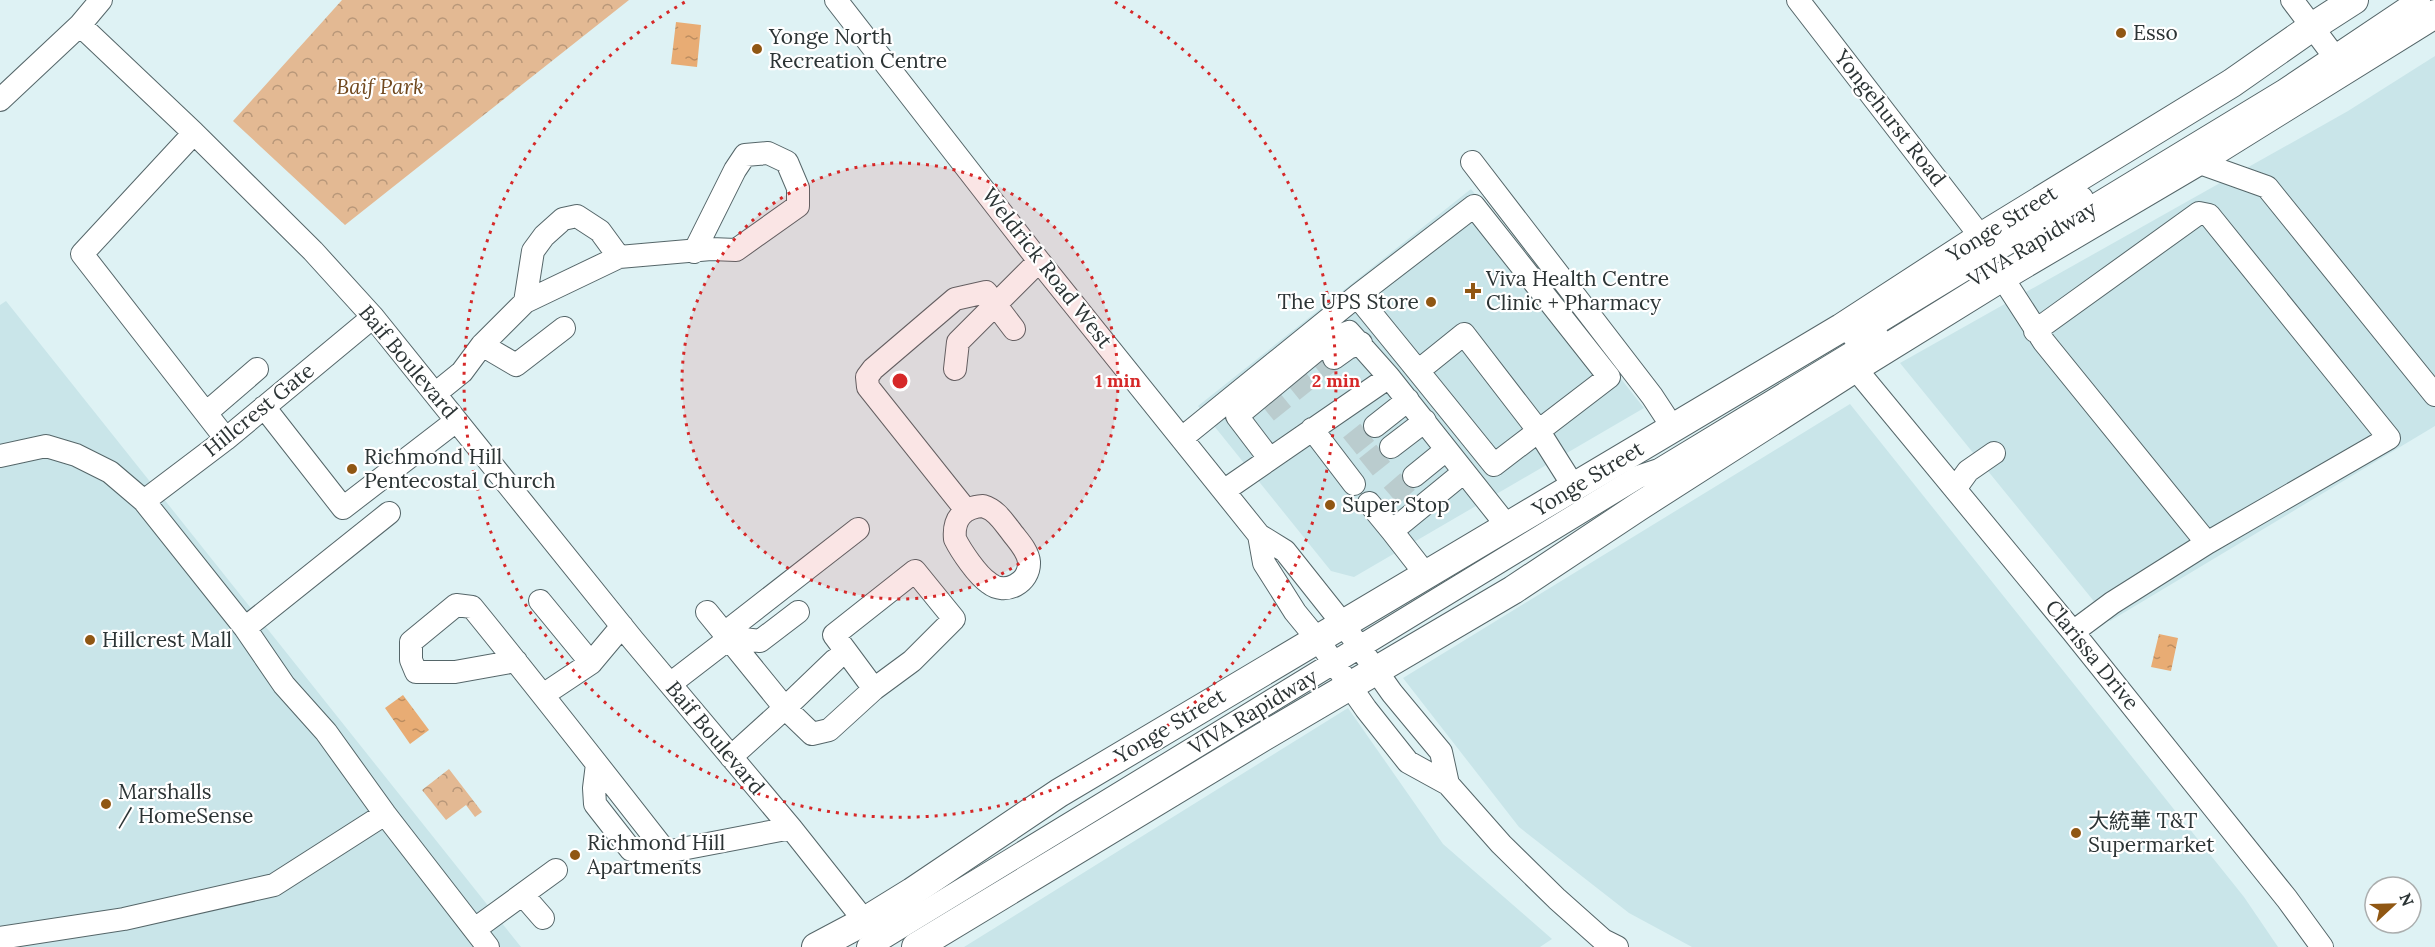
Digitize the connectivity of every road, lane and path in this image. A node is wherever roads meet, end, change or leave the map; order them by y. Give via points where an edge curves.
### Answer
1 (101, 0) edge
2 (836, 0) edge
3 (1798, 0) edge
4 (2292, 0) edge
5 (2354, 0) edge
6 (2392, 0) edge
7 (2419, 0) edge
8 (2435, 14) edge
9 (80, 25) junction
10 (2329, 49) junction
11 (0, 100) edge
12 (194, 133) junction
13 (1472, 162) dead end
14 (2197, 162) junction
15 (1981, 237) junction
16 (694, 252) junction
17 (619, 257) junction
18 (1039, 261) junction
19 (2002, 277) junction
20 (1358, 296) junction
21 (525, 302) junction
22 (996, 305) junction
23 (372, 317) junction
24 (564, 328) dead end
25 (1014, 329) dead end
26 (2035, 331) junction
27 (1361, 343) junction
28 (482, 345) junction
29 (1334, 358) tunnel mouth
30 (1855, 368) junction
31 (257, 369) dead end
32 (955, 369) dead end
33 (1418, 371) junction
34 (1389, 377) junction
35 (436, 393) junction
36 (2435, 395) edge
37 (1408, 400) junction
38 (264, 407) junction
39 (1266, 412) tunnel mouth
40 (206, 413) junction
41 (456, 421) junction
42 (1425, 422) junction
43 (1375, 426) tunnel mouth
44 (1673, 428) junction
45 (1247, 429) junction
46 (1312, 429) junction
47 (1538, 430) junction
48 (226, 438) junction
49 (1182, 438) junction
50 (1391, 447) tunnel mouth
51 (1446, 450) junction
52 (1994, 453) dead end
53 (0, 456) edge
54 (1269, 458) junction
55 (1464, 472) junction
56 (1414, 476) tunnel mouth
57 (1357, 477) dead end
58 (1574, 487) junction
59 (1955, 489) junction
60 (1225, 490) junction
61 (144, 501) junction
62 (1378, 503) dead end
63 (966, 510) dead end
64 (389, 513) dead end
65 (1508, 527) junction
66 (858, 529) dead end
67 (1392, 531) junction
68 (1259, 535) junction
69 (2207, 543) junction
70 (1427, 576) junction
71 (540, 601) dead end
72 (707, 612) dead end
73 (798, 612) dead end
74 (1343, 624) junction
75 (622, 626) junction
76 (245, 628) junction
77 (2073, 632) junction
78 (727, 637) junction
79 (1318, 640) junction
80 (1359, 648) junction
81 (835, 660) dead end
82 (516, 661) dead end
83 (591, 663) junction
84 (1375, 671) junction
85 (1341, 675) junction
86 (670, 684) junction
87 (874, 689) junction
88 (543, 695) junction
89 (785, 708) junction
90 (731, 757) junction
91 (1448, 784) junction
92 (385, 814) junction
93 (791, 828) junction
94 (556, 870) dead end
95 (523, 895) junction
96 (543, 918) dead end
97 (0, 938) edge
98 (482, 938) edge
99 (874, 939) edge
100 (816, 947) edge
101 (916, 947) edge
102 (1617, 947) edge
103 (2322, 947) edge

1 - 9 street
2 - 18 street, Weldrick Road West
3 - 15 street, Yongehurst Road
4 - 10 street
5 - 10 main road, Yonge Street
6 - 10 street, VIVA Rapidway
7 - 10 street, VIVA Rapidway
8 - 10 main road, Yonge Street
9 - 11 street
9 - 12 street, Baif Boulevard
10 - 14 main road, Yonge Street
10 - 15 main road, Yonge Street via 2232,83
10 - 80 street, VIVA Rapidway via 1651,459 1638,477
12 - 23 street, Baif Boulevard
12 - 40 street via 82,254
13 - 44 street
14 - 19 main road, Yonge Street
14 - 36 street via 2267,187
15 - 44 main road, Yonge Street via 1841,328
16 - 16 street via 736,250 798,206 798,188 787,162 768,153 745,156
16 - 17 street
17 - 21 street
17 - 21 street via 600,231 577,216 563,219 533,251
18 - 22 street
18 - 49 street, Weldrick Road West
19 - 26 street
19 - 30 main road, Yonge Street
20 - 33 street
20 - 47 street via 1474,206 1610,377
20 - 49 street
21 - 28 street
22 - 25 street
22 - 32 street via 958,342
22 - 63 street via 986,292 955,299 867,377 868,387
23 - 35 street, Baif Boulevard
23 - 38 street, Hillcrest Gate
24 - 28 street via 516,365
26 - 69 street
26 - 69 street via 2199,213 2209,215 2389,438
27 - 29 street
27 - 34 street
27 - 45 street via 1350,332 1330,339 1237,416
28 - 35 street via 462,372
30 - 59 street, Clarissa Drive
30 - 84 main road, Yonge Street via 1513,590
31 - 40 street
33 - 47 street via 1494,465
33 - 47 street via 1464,334
34 - 37 street
34 - 46 street
35 - 41 street, Baif Boulevard
37 - 42 street
37 - 43 street
38 - 41 street via 344,508
38 - 48 street, Hillcrest Gate
39 - 45 street
40 - 48 street
41 - 75 street, Baif Boulevard
42 - 50 street
42 - 51 street
44 - 58 main road, Yonge Street
45 - 54 street
46 - 54 street
46 - 57 street via 1342,452
47 - 58 street
48 - 61 street, Hillcrest Gate
49 - 60 street, Weldrick Road West
51 - 55 street
51 - 56 street
52 - 59 street via 1968,471
53 - 61 street via 46,446 76,455 110,472
54 - 60 street
55 - 65 street
55 - 67 street
58 - 65 main road, Yonge Street
59 - 77 street, Clarissa Drive
60 - 68 street, Weldrick Road West
61 - 76 street
62 - 67 street
64 - 76 street
65 - 70 main road, Yonge Street
66 - 78 street via 731,628
67 - 70 street
68 - 74 street, Weldrick Road West via 1285,551
68 - 79 street, Weldrick Road West via 1264,563
69 - 77 street
70 - 74 main road, Yonge Street
71 - 83 street
72 - 78 street
73 - 78 street via 760,642
74 - 79 main road, Yonge Street
74 - 80 street, Weldrick Road West
75 - 83 street
75 - 86 street, Baif Boulevard
76 - 92 street via 284,685 326,732
77 - 103 street, Clarissa Drive
78 - 86 street
78 - 89 street
79 - 85 street, Weldrick Road West
79 - 99 main road, Yonge Street via 1059,793
80 - 84 street, Weldrick Road West
80 - 85 street, VIVA Rapidway
81 - 89 street
82 - 88 street
83 - 88 street
84 - 85 main road, Yonge Street
84 - 91 street, Weldrick Road West via 1440,752
85 - 91 street, Weldrick Road West via 1408,762
85 - 99 street, VIVA Rapidway
85 - 101 main road, Yonge Street
86 - 90 street, Baif Boulevard
87 - 87 street via 912,661 954,619 915,571 834,635
87 - 89 street via 829,730 812,734
88 - 93 street via 666,852
89 - 90 street
90 - 93 street, Baif Boulevard
91 - 102 street via 1557,899 1602,940
92 - 97 street via 274,885 124,919
92 - 98 street
93 - 99 street, Baif Boulevard
94 - 95 street
95 - 96 street
95 - 98 street
99 - 100 main road, Yonge Street

